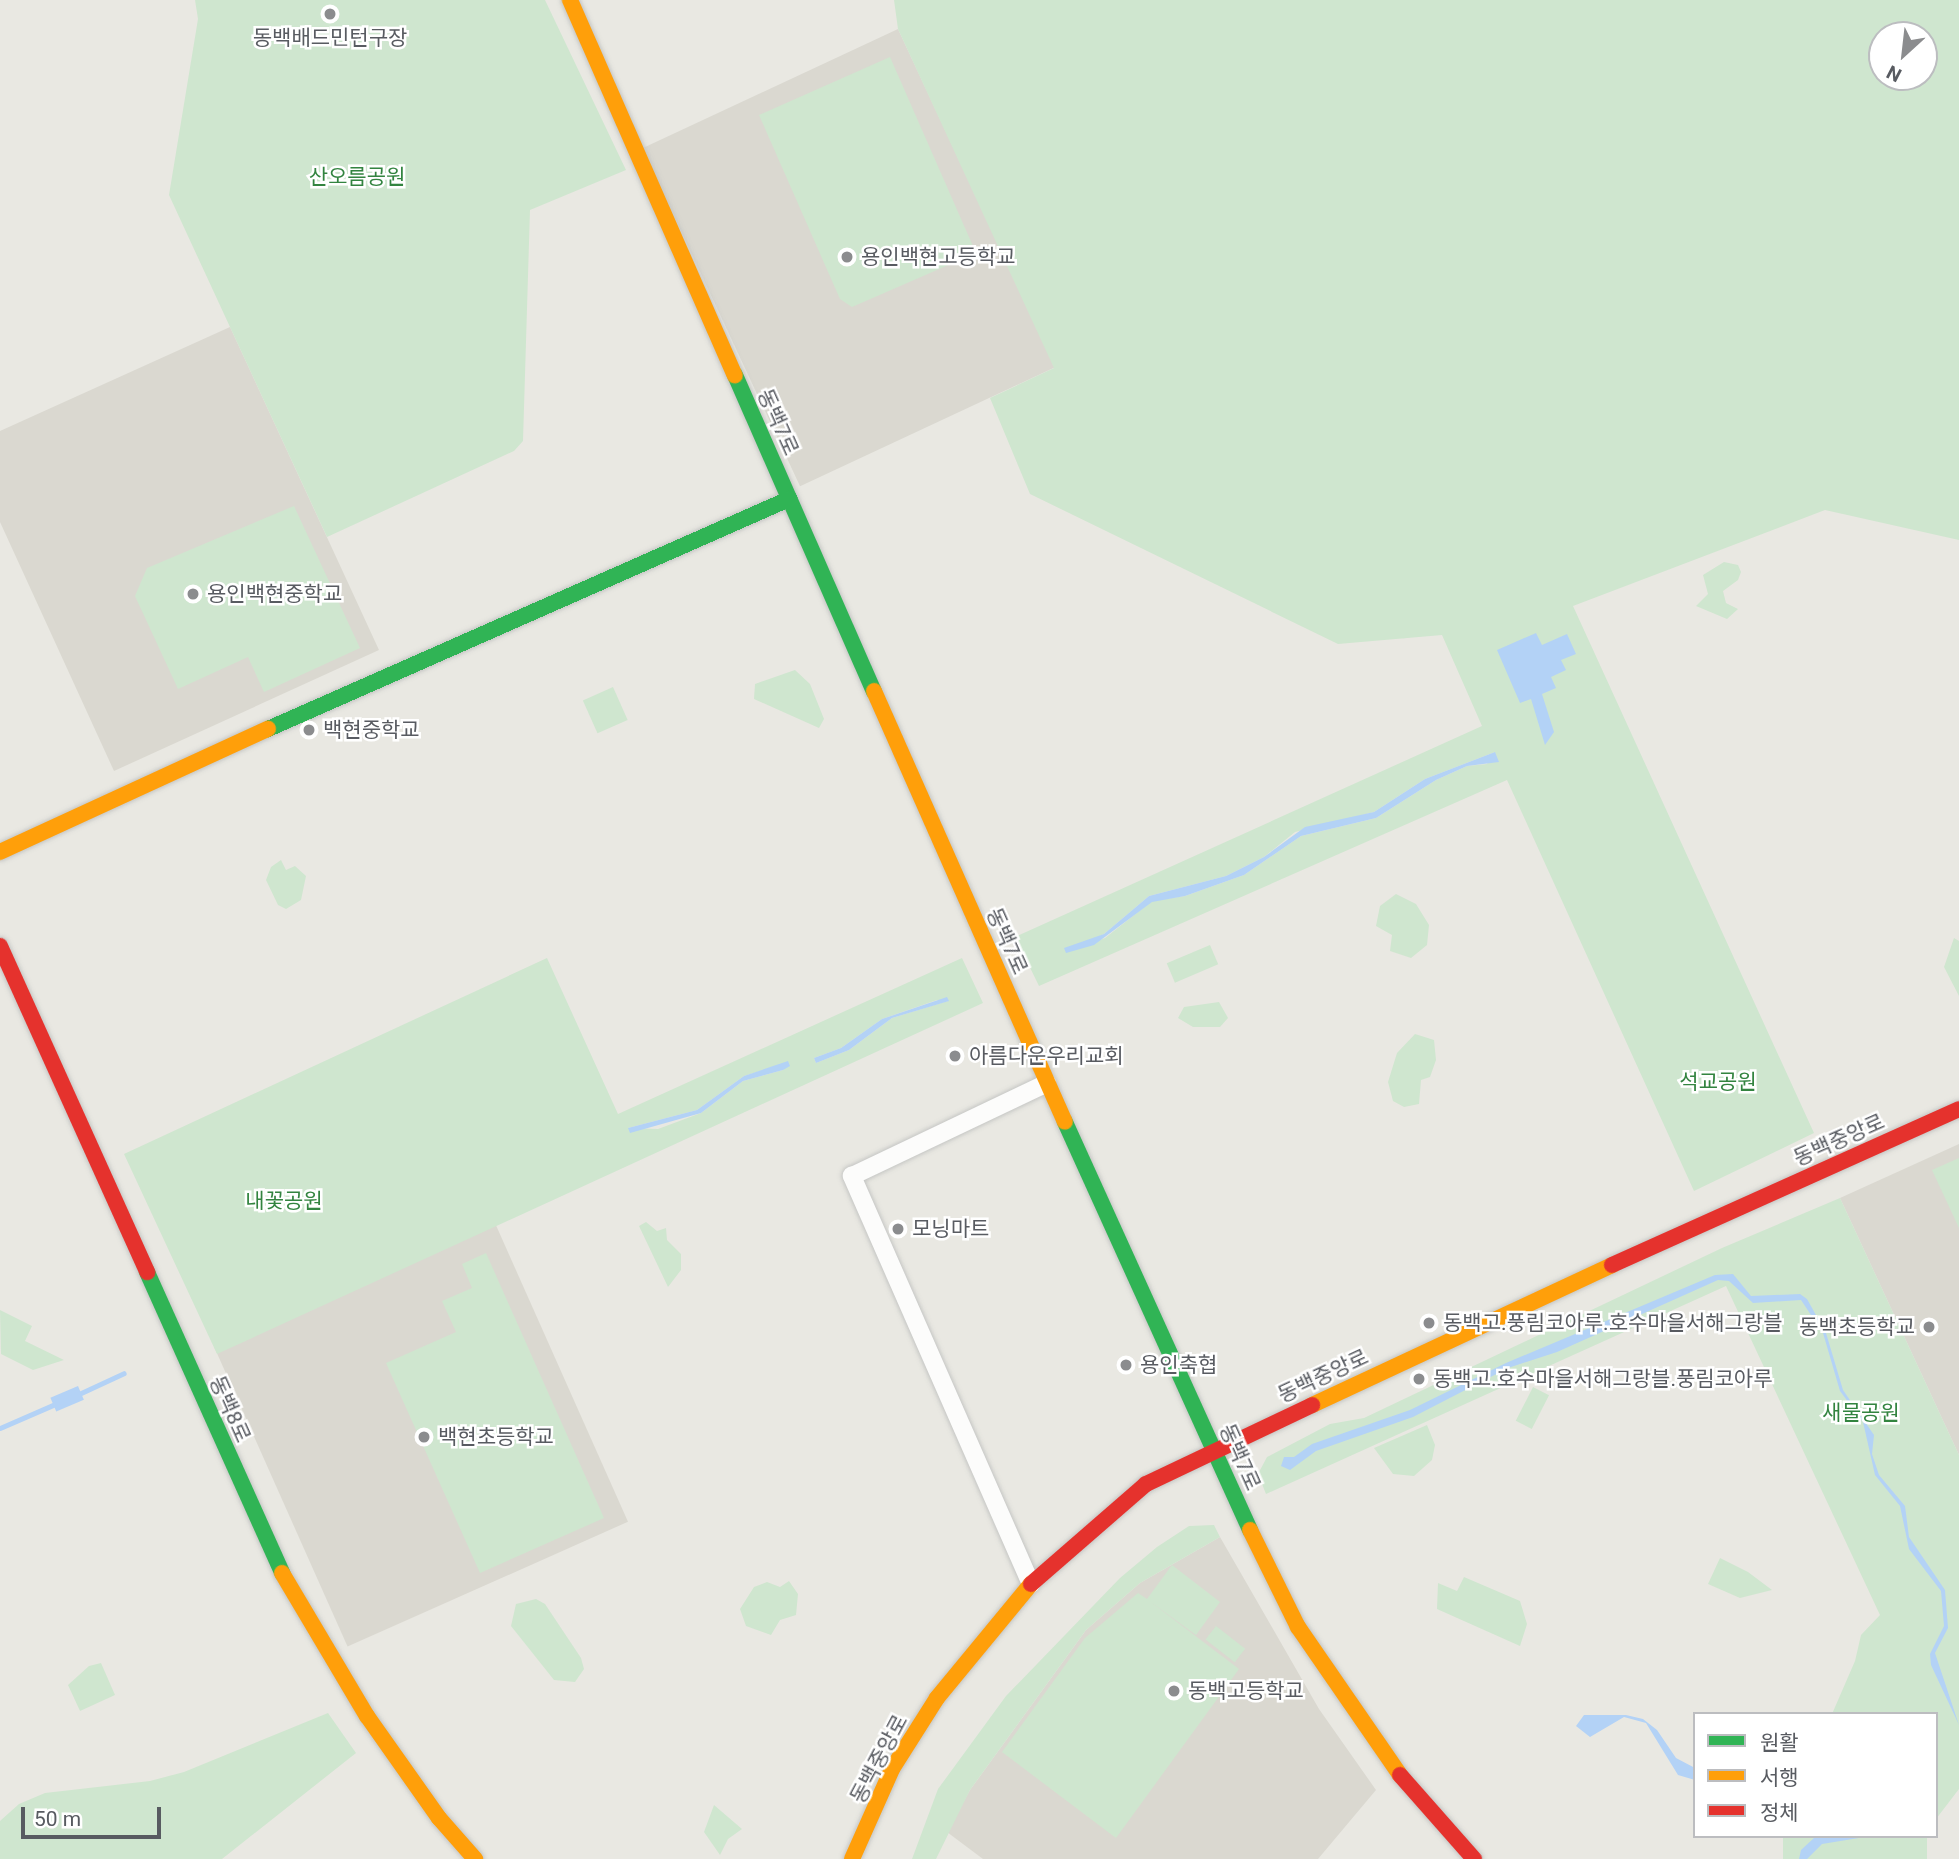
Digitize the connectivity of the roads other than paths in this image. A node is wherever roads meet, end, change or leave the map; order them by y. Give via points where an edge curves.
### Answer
1 (570, 0) edge
2 (789, 499) junction
3 (0, 852) edge
4 (0, 946) edge
5 (1047, 1083) junction
6 (1959, 1109) edge
7 (1214, 1451) junction
8 (1031, 1584) junction
9 (475, 1859) edge
10 (852, 1859) edge
11 (1474, 1859) edge

1 - 2 street, 동백7로
2 - 3 street via 402,667
2 - 5 street, 동백7로
4 - 9 street, 동백8로 via 287,1584 367,1716 439,1818
5 - 7 street, 동백7로
5 - 8 street via 852,1176
6 - 7 street, 동백중앙로 via 1507,1312
7 - 8 street, 동백중앙로 via 1146,1483
7 - 11 street, 동백7로 via 1298,1627 1395,1769
8 - 10 street, 동백중앙로 via 937,1698 892,1769

